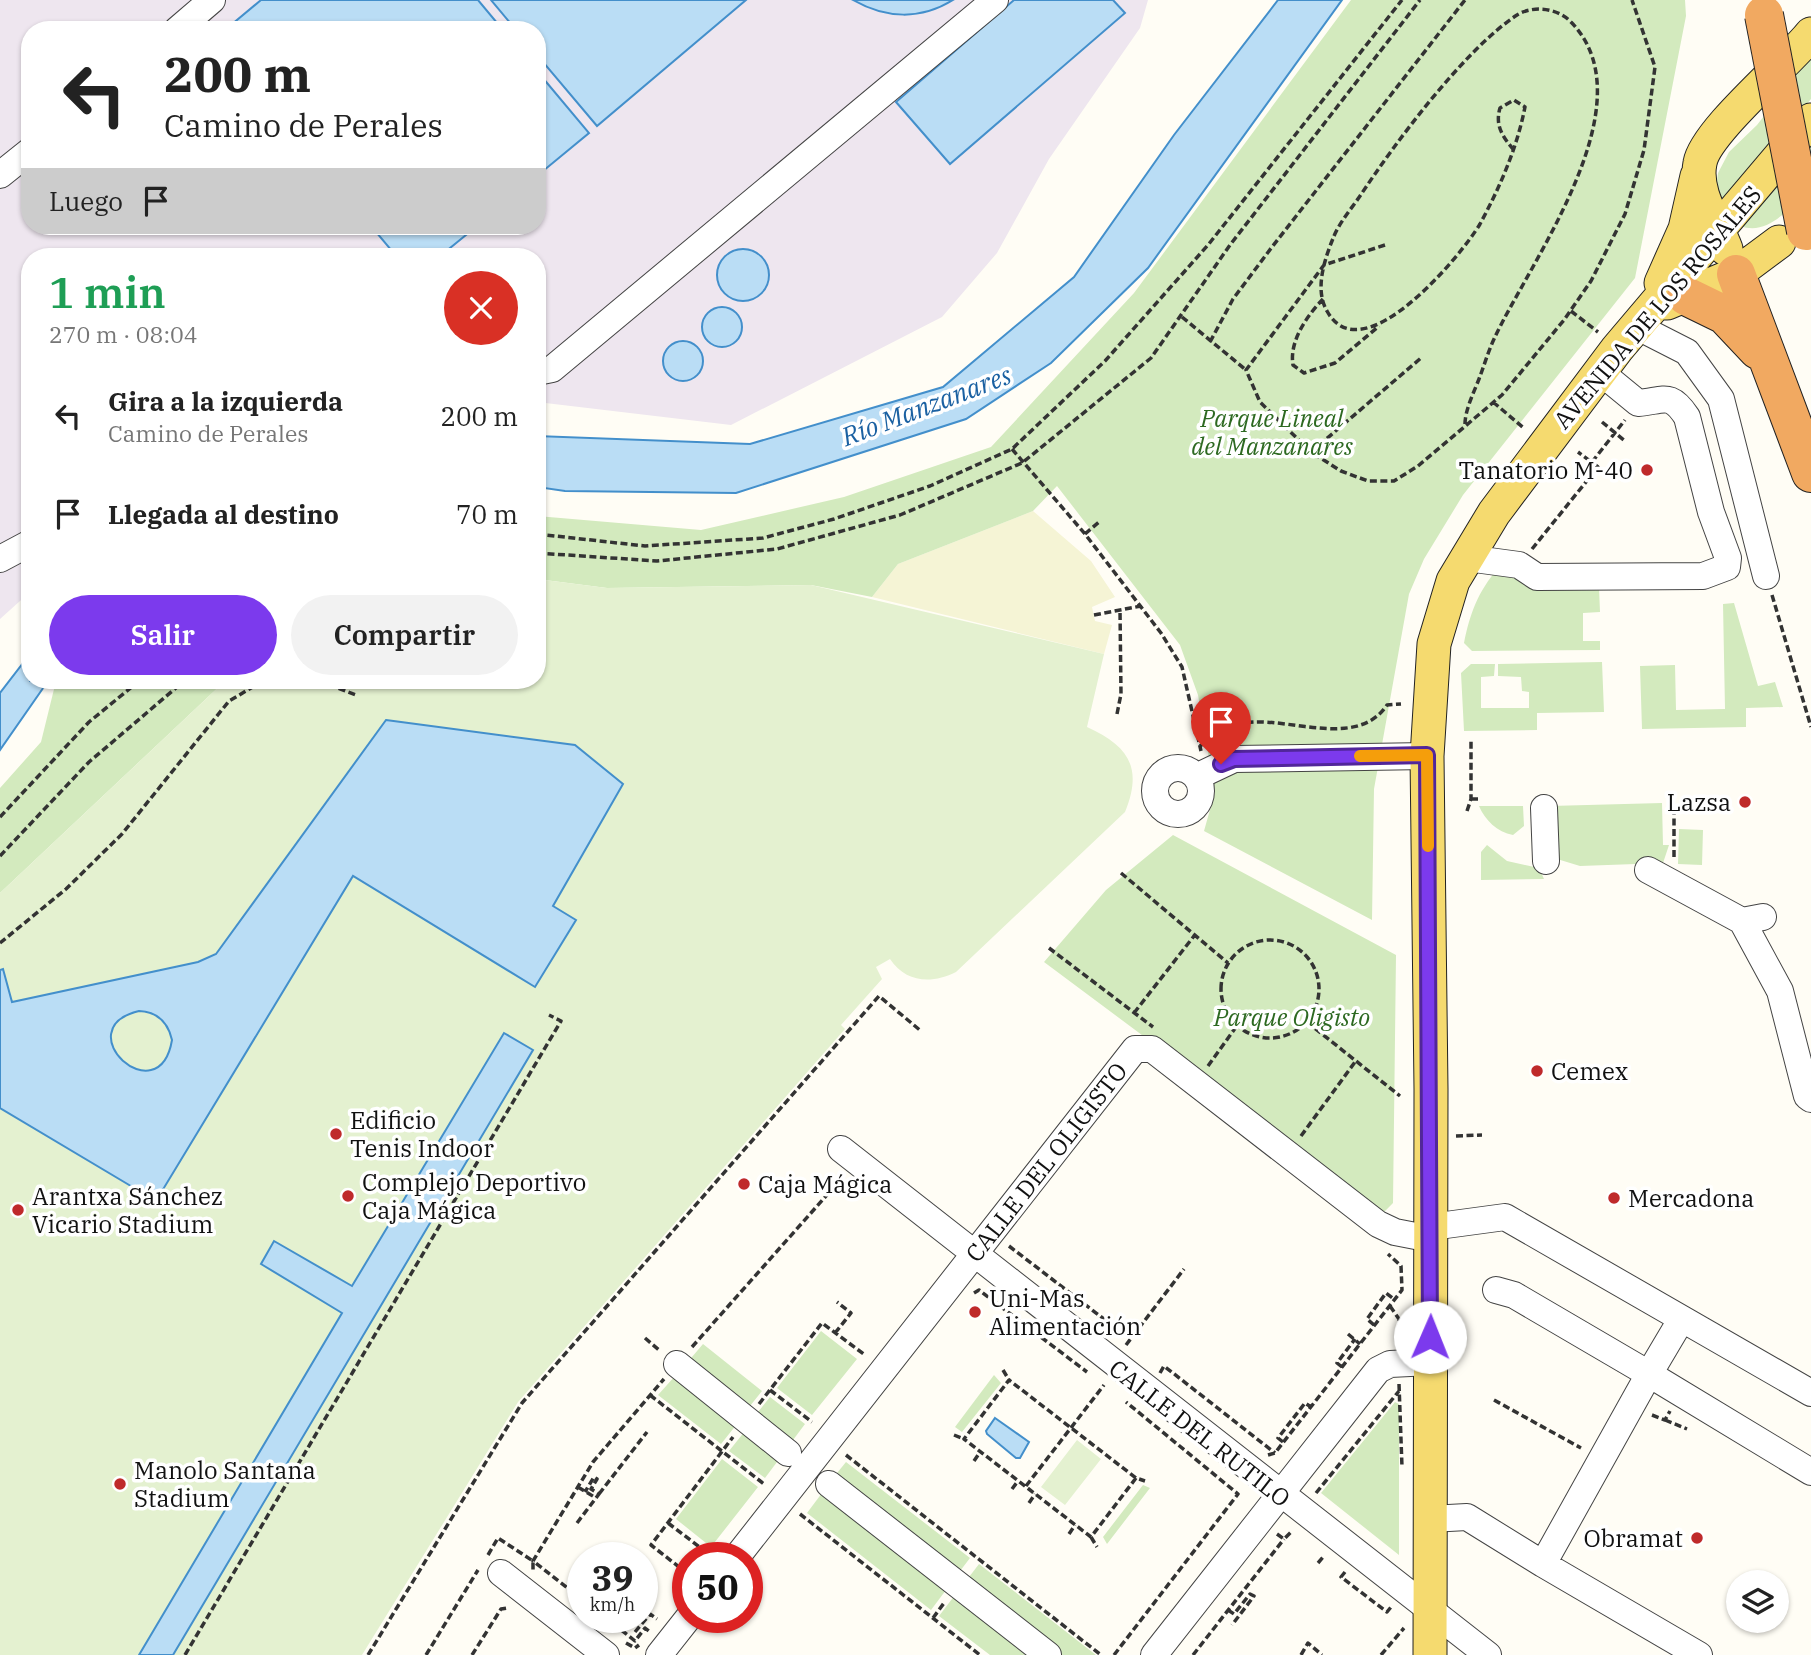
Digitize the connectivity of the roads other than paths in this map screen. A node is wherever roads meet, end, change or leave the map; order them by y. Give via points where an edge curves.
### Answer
1 (212, 0) edge
2 (995, 0) edge
3 (1762, 8) edge
4 (188, 21) edge
5 (1811, 34) edge
6 (1811, 120) edge
7 (21, 158) edge
8 (1700, 162) junction
9 (0, 175) edge
10 (1719, 231) junction
11 (1802, 233) edge
12 (1736, 274) junction
13 (1686, 296) junction
14 (1642, 318) junction
15 (546, 370) edge
16 (1599, 371) junction
17 (1777, 377) junction
18 (1811, 473) edge
19 (21, 548) edge
20 (1466, 558) junction
21 (0, 559) edge
22 (1766, 576) road end
23 (1427, 755) junction
24 (1199, 769) road end
25 (1544, 808) dead end
26 (1546, 861) dead end
27 (1661, 870) road end
28 (1811, 1099) edge
29 (841, 1149) dead end
30 (1431, 1233) junction
31 (973, 1255) junction
32 (1496, 1290) dead end
33 (1681, 1320) junction
34 (1415, 1362) junction
35 (677, 1364) road end
36 (1649, 1374) junction
37 (1811, 1393) edge
38 (788, 1453) dead end
39 (1811, 1472) edge
40 (829, 1484) dead end
41 (1279, 1494) junction
42 (1430, 1519) junction
43 (734, 1542) edge
44 (1543, 1564) junction
45 (501, 1573) dead end
46 (1412, 1615) junction
47 (672, 1630) edge
48 (654, 1644) edge
49 (606, 1655) edge
50 (1048, 1655) edge
51 (1154, 1655) edge
52 (1430, 1655) edge
53 (1488, 1655) edge
54 (1699, 1655) edge

1 - 4 street
2 - 15 street
3 - 11 highway, bridge
5 - 8 main road via 1713,138
6 - 10 main road, AVENIDA DE LOS ROSALES
7 - 9 street
8 - 10 main road via 1702,192
8 - 14 main road via 1685,229
10 - 11 main road via 1729,238 1755,242
10 - 12 main road
10 - 14 main road, AVENIDA DE LOS ROSALES
11 - 12 main road
12 - 13 main road
12 - 17 highway
13 - 14 main road
13 - 17 highway via 1725,315 1753,341
14 - 16 main road, AVENIDA DE LOS ROSALES
14 - 22 street via 1687,352 1721,398
16 - 20 main road, AVENIDA DE LOS ROSALES
16 - 20 street via 1638,403 1667,398 1679,404 1687,417 1727,567 1703,576 1537,578 1519,565
17 - 18 highway
19 - 21 street
20 - 23 main road, AVENIDA DE LOS ROSALES via 1453,581 1434,644
23 - 24 street via 1234,759
23 - 30 main road, AVENIDA DE LOS ROSALES
25 - 26 street
27 - 28 street via 1752,919 1780,991
29 - 31 street, CALLE DEL RUTILO
30 - 31 street, CALLE DEL OLIGISTO via 1395,1232 1378,1224 1152,1049 1135,1049
30 - 33 street via 1505,1217
30 - 34 main road, AVENIDA DE LOS ROSALES
31 - 41 street, CALLE DEL RUTILO via 1108,1374
31 - 43 street, CALLE DEL OLIGISTO via 820,1432
32 - 36 street via 1514,1295
33 - 36 street
33 - 37 street
34 - 41 street via 1378,1370
34 - 42 main road, AVENIDA DE LOS ROSALES
35 - 38 street
36 - 39 street
36 - 44 street
40 - 50 street
41 - 46 street, CALLE DEL RUTILO
41 - 51 street
42 - 44 street via 1466,1517
42 - 46 main road, AVENIDA DE LOS ROSALES
44 - 54 street
45 - 49 street
46 - 52 main road, AVENIDA DE LOS ROSALES
46 - 53 street, CALLE DEL RUTILO
47 - 48 street

